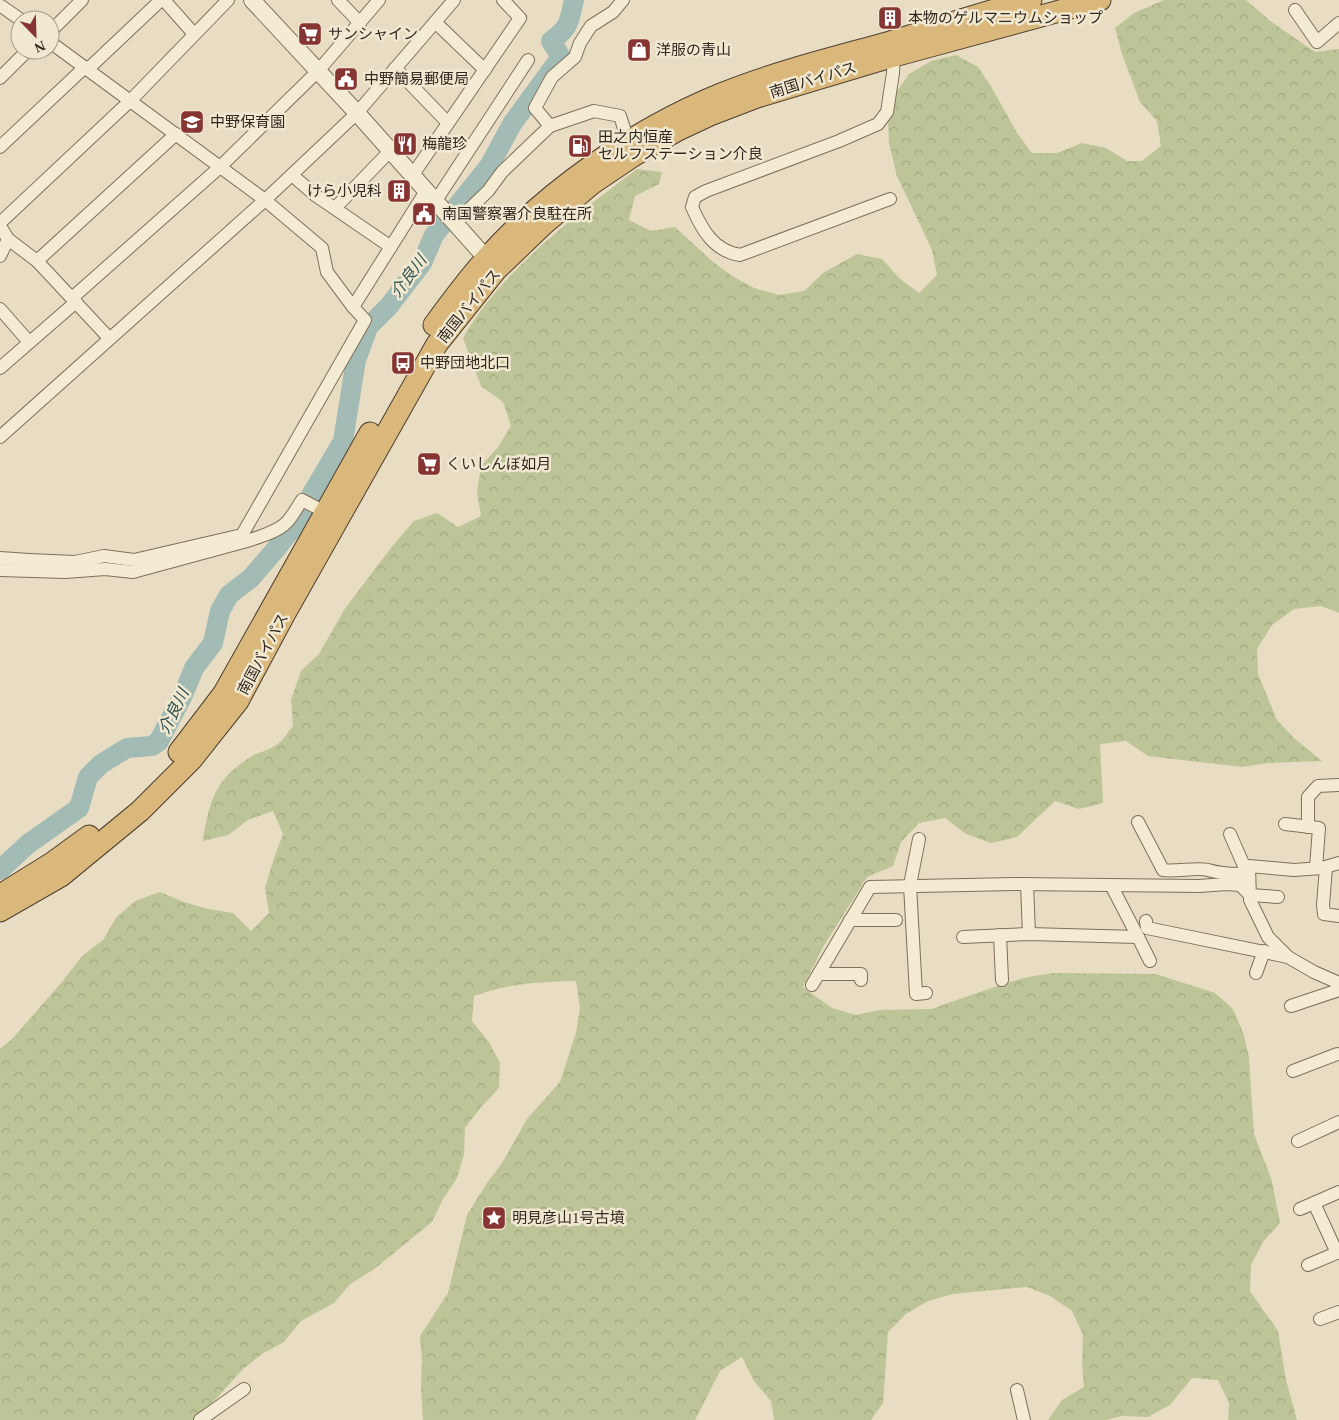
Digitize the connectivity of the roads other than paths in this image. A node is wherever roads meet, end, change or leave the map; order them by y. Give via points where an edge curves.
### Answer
1 (82, 0) edge
2 (162, 0) edge
3 (228, 0) edge
4 (252, 0) edge
5 (338, 0) edge
6 (379, 0) edge
7 (454, 0) edge
8 (503, 0) edge
9 (623, 0) edge
10 (1031, 0) edge
11 (1100, 0) edge
12 (1295, 10) dead end
13 (60, 22) edge
14 (435, 22) junction
15 (360, 23) junction
16 (1339, 23) edge
17 (194, 34) junction
18 (60, 49) edge
19 (894, 49) junction
20 (18, 60) edge
21 (528, 60) dead end
22 (86, 68) junction
23 (395, 68) junction
24 (485, 70) junction
25 (318, 72) junction
26 (0, 78) edge
27 (130, 100) junction
28 (357, 113) junction
29 (448, 123) junction
30 (550, 126) junction
31 (176, 134) junction
32 (0, 147) edge
33 (631, 148) junction
34 (390, 151) junction
35 (220, 167) junction
36 (292, 175) junction
37 (412, 176) junction
38 (890, 199) dead end
39 (265, 200) junction
40 (335, 208) junction
41 (442, 209) junction
42 (0, 225) edge
43 (8, 239) junction
44 (391, 247) junction
45 (0, 256) edge
46 (38, 261) junction
47 (491, 264) junction
48 (74, 300) junction
49 (353, 307) junction
50 (0, 309) edge
51 (109, 338) junction
52 (29, 342) junction
53 (0, 368) edge
54 (0, 437) edge
55 (325, 512) junction
56 (0, 558) edge
57 (28, 566) junction
58 (0, 570) edge
59 (1338, 785) dead end
60 (1138, 822) dead end
61 (1285, 824) dead end
62 (1308, 826) junction
63 (1230, 834) dead end
64 (919, 839) dead end
65 (1339, 863) edge
66 (1247, 866) junction
67 (1321, 868) junction
68 (1208, 870) junction
69 (1027, 884) junction
70 (1111, 885) junction
71 (1240, 885) junction
72 (910, 886) junction
73 (0, 895) edge
74 (1250, 895) junction
75 (1278, 897) dead end
76 (0, 911) edge
77 (1339, 916) edge
78 (850, 920) junction
79 (896, 920) dead end
80 (1146, 920) dead end
81 (1029, 934) junction
82 (1000, 935) junction
83 (963, 937) dead end
84 (1138, 937) junction
85 (1264, 951) junction
86 (1288, 957) junction
87 (1150, 961) dead end
88 (1256, 973) dead end
89 (861, 980) dead end
90 (1002, 980) dead end
91 (1339, 983) edge
92 (1339, 990) edge
93 (926, 993) dead end
94 (1290, 1006) dead end
95 (1338, 1055) edge
96 (1293, 1071) dead end
97 (1339, 1122) edge
98 (1298, 1141) dead end
99 (1339, 1192) edge
100 (1314, 1203) junction
101 (1300, 1209) dead end
102 (1338, 1253) edge
103 (1308, 1265) dead end
104 (1339, 1312) edge
105 (1320, 1319) dead end
106 (244, 1389) dead end
107 (1017, 1390) dead end
108 (200, 1420) edge
109 (1024, 1420) edge

1 - 13 street
2 - 17 street
2 - 22 street
3 - 17 street
4 - 25 street
5 - 15 street
6 - 15 street
7 - 14 street
8 - 24 street via 520,18
9 - 30 street via 613,12 591,26 575,57 552,78 536,108
10 - 19 highway, 南国バイパス
11 - 19 highway, 南国バイパス
12 - 16 street via 1317,42
14 - 23 street
14 - 24 street
15 - 25 street
17 - 27 street
18 - 22 street
19 - 33 highway, 南国バイパス via 750,83 690,108
19 - 38 street via 887,112 878,124 706,191 695,197 692,207 700,226 714,244 730,254 740,255
20 - 26 street
21 - 41 street
22 - 27 street
22 - 32 street
23 - 28 street
23 - 29 street
24 - 29 street
25 - 28 street
25 - 35 street
27 - 31 street
27 - 42 street
28 - 34 street
28 - 36 street
29 - 37 street
30 - 33 street via 594,110 612,113 620,116
30 - 41 street via 502,172 488,191
31 - 35 street
31 - 46 street
33 - 47 highway, 南国バイパス via 584,172 532,213
34 - 37 street
34 - 40 street
35 - 39 street
35 - 48 street
36 - 39 street
36 - 40 street
37 - 41 street
39 - 49 street via 322,248 327,272
39 - 51 street
40 - 44 street
41 - 44 street
41 - 47 street
42 - 43 street
43 - 45 street
43 - 46 street
44 - 49 street
46 - 48 street
47 - 55 highway, 南国バイパス via 460,290 427,335
47 - 76 highway, 南国バイパス via 437,344 238,701 192,758 140,811 61,876
48 - 51 street
48 - 52 street
49 - 57 street via 365,320 242,535 134,560 104,556
50 - 52 street
51 - 54 street via 100,350
52 - 53 street
55 - 57 street via 302,500 288,522 247,542 133,572 105,569 65,572
55 - 73 highway, 南国バイパス via 224,693 181,750 99,829
56 - 57 street
57 - 58 street
59 - 62 street via 1318,786 1308,798
60 - 68 street via 1163,870
61 - 62 street
62 - 67 street via 1319,828
63 - 66 street
64 - 72 street
65 - 67 street
66 - 67 street via 1294,870
66 - 68 street
66 - 74 street
67 - 77 street via 1324,914
68 - 71 street via 1240,874
69 - 70 street
69 - 72 street
69 - 81 street
70 - 71 street
70 - 84 street
71 - 74 street
72 - 78 street via 870,887
72 - 93 street via 916,994
74 - 75 street
74 - 86 street via 1268,937
78 - 79 street
78 - 89 street via 816,979 860,974
80 - 85 street via 1147,928
81 - 82 street
81 - 84 street
82 - 83 street
82 - 90 street
84 - 87 street
85 - 86 street
85 - 88 street
86 - 91 street
92 - 94 street
95 - 96 street
97 - 98 street
99 - 100 street
100 - 101 street
100 - 102 street
102 - 103 street
104 - 105 street
106 - 108 street
107 - 109 street

